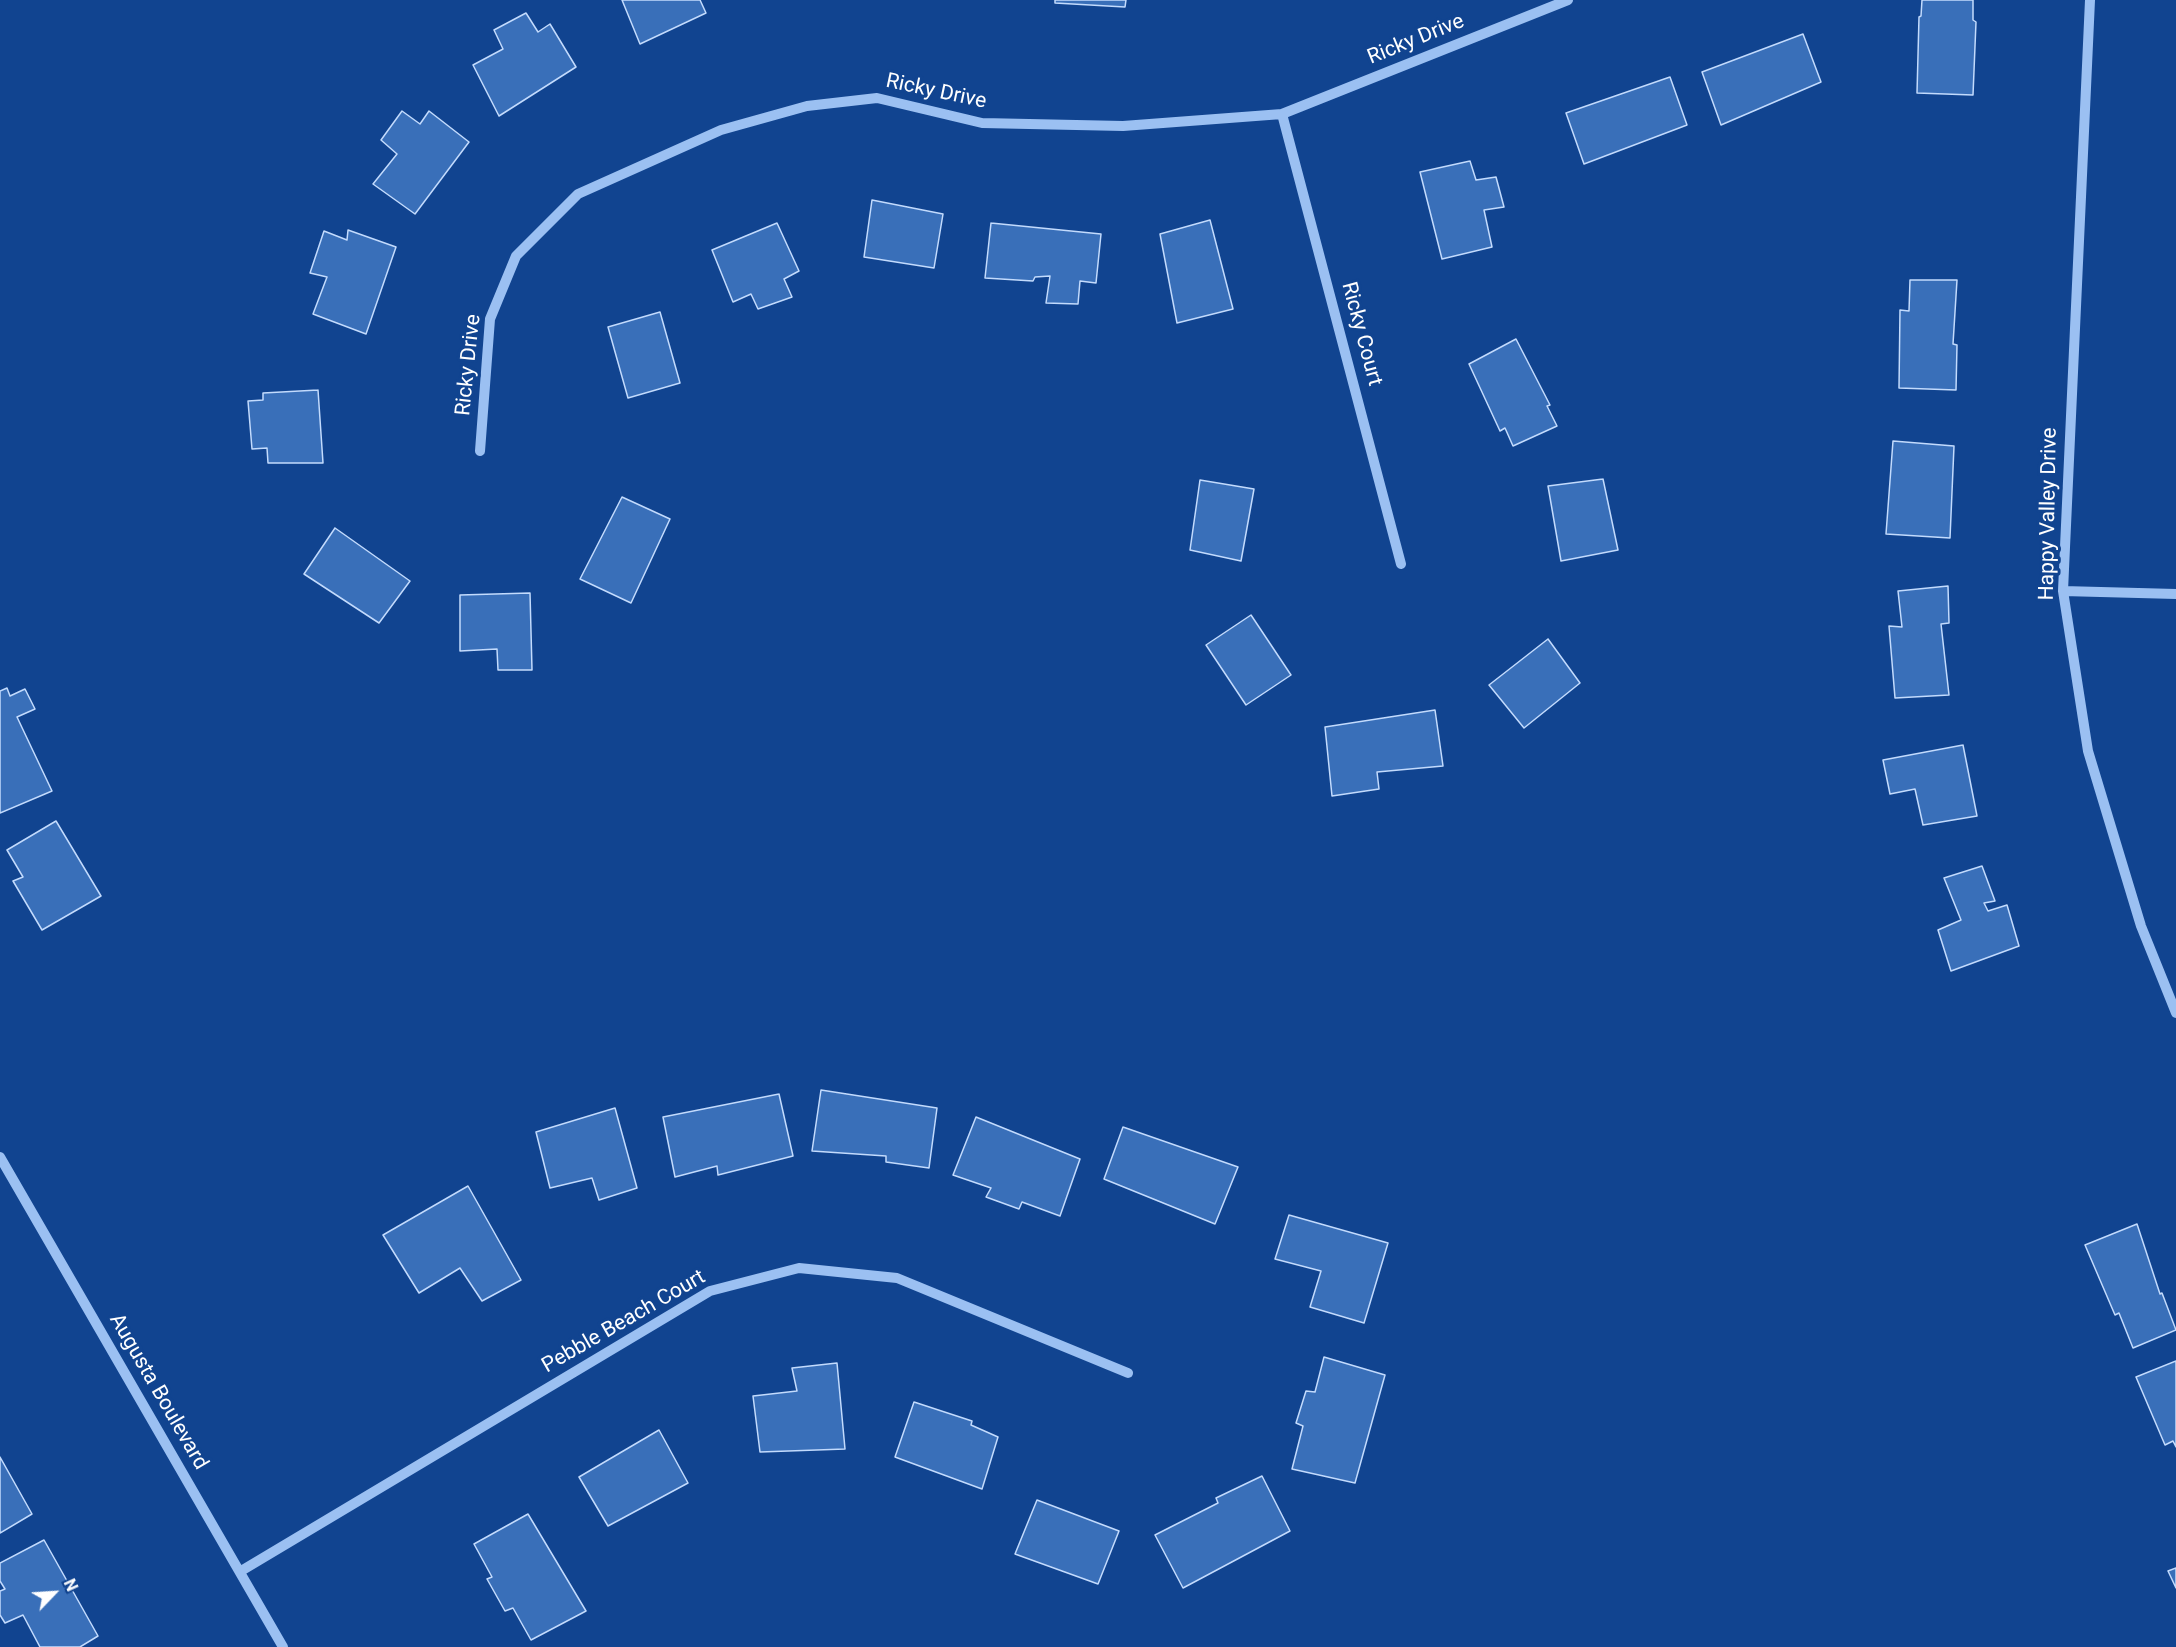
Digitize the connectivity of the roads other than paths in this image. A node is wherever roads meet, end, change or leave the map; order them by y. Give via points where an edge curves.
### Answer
1 (1568, 0) edge
2 (2090, 0) edge
3 (1282, 114) junction
4 (480, 451) dead end
5 (1401, 564) dead end
6 (2063, 591) junction
7 (2176, 594) edge
8 (2176, 1013) edge
9 (0, 1157) edge
10 (1128, 1373) dead end
11 (241, 1571) junction
12 (283, 1647) edge

1 - 3 street, Ricky Drive
2 - 6 street, Happy Valley Drive
3 - 4 street, Ricky Drive via 1123,126 982,123 877,98 807,106 722,130 578,194 516,256 490,319
3 - 5 street, Ricky Court
6 - 7 street
6 - 8 street, Happy Valley Drive via 2088,751 2141,926
9 - 11 street, Augusta Boulevard
10 - 11 street, Pebble Beach Court via 897,1278 799,1268 710,1291
11 - 12 street, Augusta Boulevard

